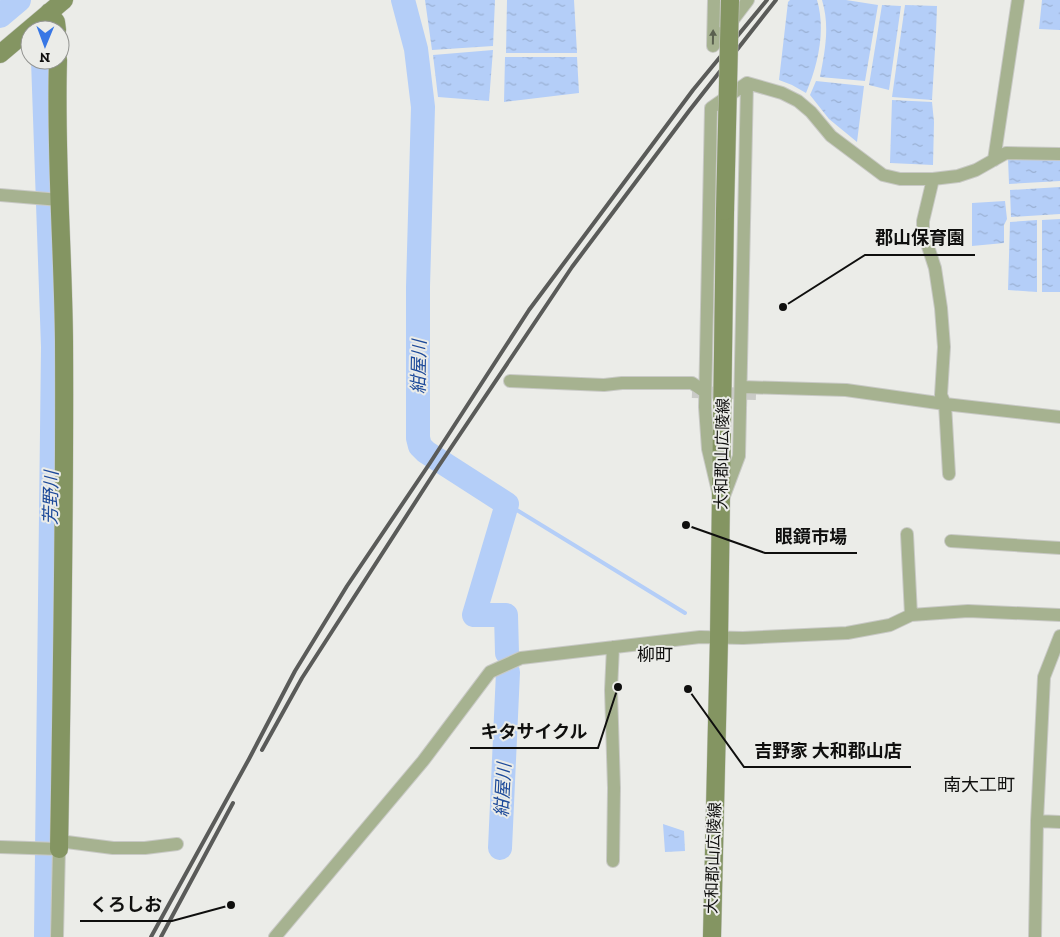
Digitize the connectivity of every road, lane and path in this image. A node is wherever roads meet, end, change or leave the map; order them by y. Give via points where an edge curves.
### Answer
1 (63, 0) edge
2 (714, 0) edge
3 (730, 0) edge
4 (748, 0) edge
5 (1018, 0) edge
6 (49, 12) junction
7 (55, 20) edge
8 (0, 54) edge
9 (58, 70) edge
10 (748, 83) junction
11 (1060, 154) edge
12 (994, 160) junction
13 (933, 179) junction
14 (0, 195) edge
15 (60, 200) junction
16 (510, 381) dead end
17 (742, 387) junction
18 (817, 389) junction
19 (699, 392) junction
20 (756, 394) tunnel mouth
21 (946, 404) junction
22 (1060, 417) edge
23 (949, 474) dead end
24 (722, 504) junction
25 (907, 534) dead end
26 (951, 541) dead end
27 (1060, 548) edge
28 (911, 615) junction
29 (1060, 615) edge
30 (1060, 636) edge
31 (719, 638) junction
32 (613, 647) junction
33 (1037, 821) junction
34 (1060, 822) edge
35 (177, 844) dead end
36 (59, 845) junction
37 (0, 847) edge
38 (613, 861) dead end
39 (278, 935) edge
40 (57, 937) edge
41 (712, 937) edge
42 (1035, 937) edge

1 - 6 main road
4 -> 2 street via 713,46
3 - 24 main road, 大和郡山広陵線, bridge
5 - 12 street
6 - 7 main road
6 - 8 main road
9 - 15 main road
10 - 13 street via 798,100 831,136 883,175 900,179
10 - 17 street
10 - 19 street via 711,108
11 - 12 street via 1006,153
12 - 13 street via 958,176
13 - 21 street via 923,231 935,268 941,308 944,347 941,395
14 - 15 street
15 - 36 main road via 64,379
16 - 19 street via 692,383
17 - 18 street
17 - 24 street via 739,456
18 - 20 street via 810,396
18 - 21 street
19 - 24 street via 708,449
21 - 22 street
21 - 23 street
24 - 31 main road, 大和郡山広陵線
25 - 28 street
26 - 27 street
28 - 29 street via 968,611
28 - 31 street via 890,625 847,633
30 - 33 street via 1044,677
31 - 32 street via 700,637
31 - 41 main road, 大和郡山広陵線
32 - 38 street
32 - 39 street via 521,658 490,672 423,761
33 - 34 street
33 - 42 street
35 - 36 street via 145,848
36 - 37 street
36 - 40 street

